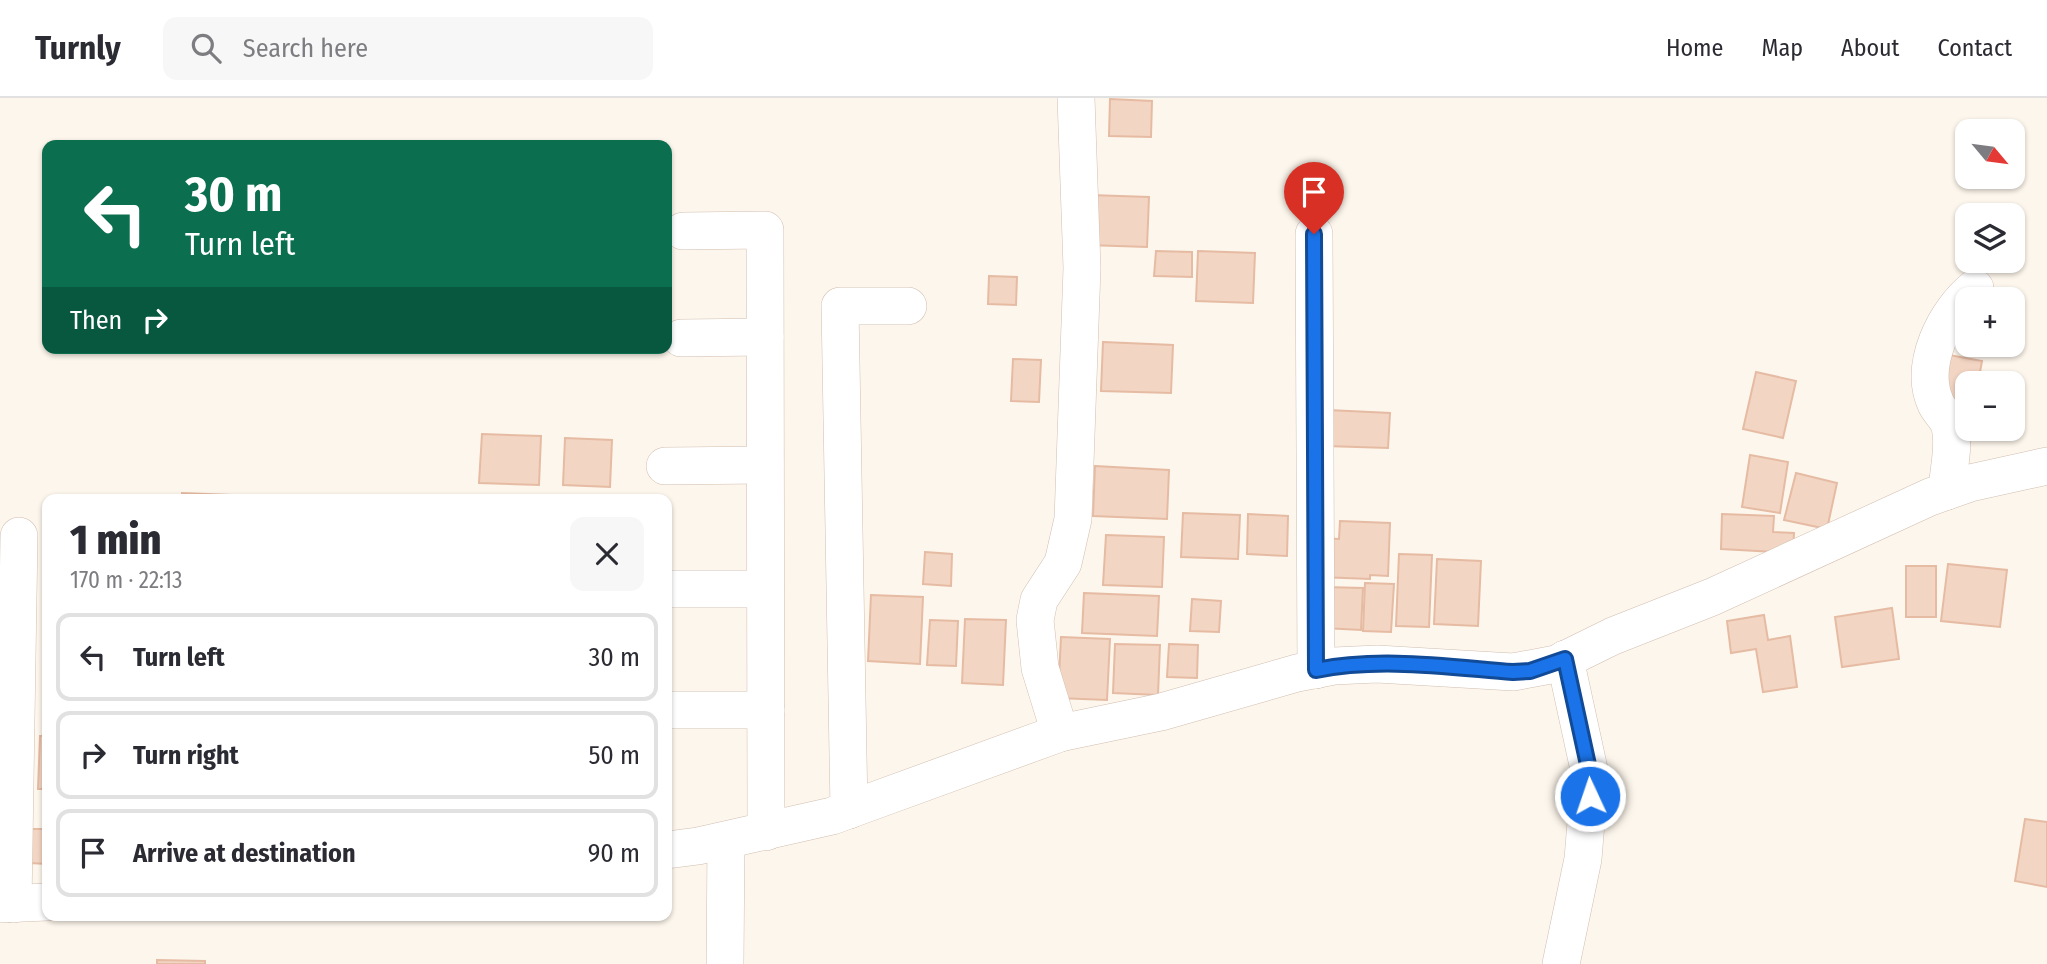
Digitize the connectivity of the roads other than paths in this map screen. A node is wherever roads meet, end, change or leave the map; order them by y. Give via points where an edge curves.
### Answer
1 (1076, 98) edge
2 (683, 231) dead end
3 (1314, 234) dead end
4 (908, 306) dead end
5 (1955, 310) edge
6 (765, 337) junction
7 (681, 338) dead end
8 (765, 465) junction
9 (665, 466) dead end
10 (2047, 466) edge
11 (1947, 491) junction
12 (19, 536) dead end
13 (672, 589) edge
14 (765, 589) junction
15 (1565, 659) junction
16 (1316, 670) junction
17 (672, 710) edge
18 (766, 710) junction
19 (1060, 733) junction
20 (849, 810) junction
21 (766, 832) junction
22 (726, 841) junction
23 (672, 849) edge
24 (20, 904) edge
25 (724, 964) edge
26 (1562, 964) edge

1 - 19 street via 1082,268 1073,519 1063,563 1039,600 1035,621 1040,668
2 - 6 street via 765,230
3 - 16 street
4 - 20 street via 840,306
5 - 11 street via 1930,370 1935,403 1950,424
6 - 7 street
6 - 8 street
8 - 9 street
8 - 14 street
10 - 11 street
11 - 15 street
12 - 24 street
13 - 14 street
14 - 18 street
15 - 16 street via 1513,672 1409,664
15 - 26 street via 1590,774 1583,859
16 - 19 street via 1161,712
17 - 18 street
18 - 21 street
19 - 20 street
20 - 21 street
21 - 22 street
22 - 23 street
22 - 25 street

